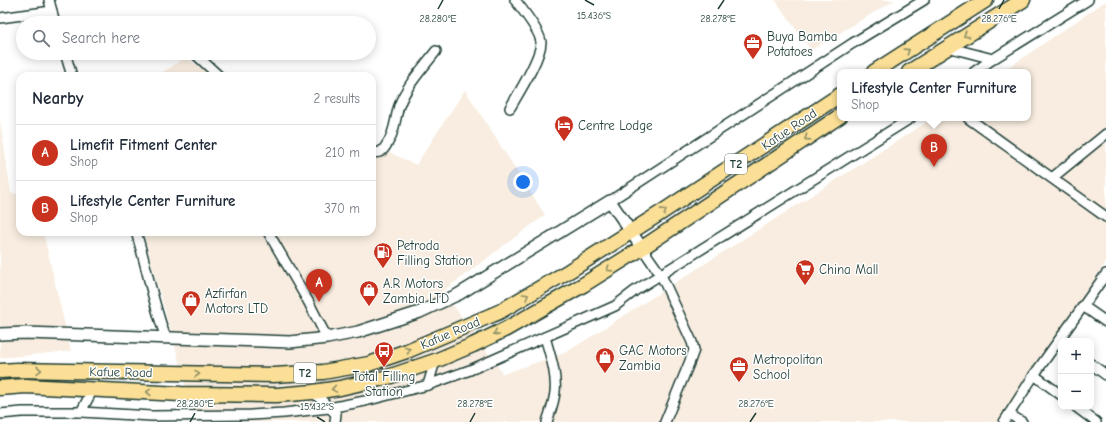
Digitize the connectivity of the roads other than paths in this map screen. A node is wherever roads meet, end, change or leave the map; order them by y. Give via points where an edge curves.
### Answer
1 (49, 0) edge
2 (515, 0) edge
3 (924, 0) edge
4 (986, 0) edge
5 (1023, 0) edge
6 (1088, 0) edge
7 (52, 11) junction
8 (53, 16) edge
9 (0, 18) edge
10 (947, 47) junction
11 (436, 51) dead end
12 (992, 59) junction
13 (67, 60) edge
14 (202, 60) edge
15 (879, 69) edge
16 (914, 69) edge
17 (978, 69) edge
18 (71, 72) edge
19 (215, 72) edge
20 (837, 97) edge
21 (510, 108) dead end
22 (837, 118) edge
23 (906, 121) edge
24 (972, 121) edge
25 (1106, 134) edge
26 (376, 153) edge
27 (1052, 178) junction
28 (610, 201) junction
29 (1106, 217) edge
30 (630, 231) junction
31 (137, 236) edge
32 (270, 236) edge
33 (642, 248) junction
34 (1106, 274) edge
35 (661, 275) junction
36 (1083, 306) junction
37 (1106, 322) edge
38 (0, 334) edge
39 (545, 337) junction
40 (166, 338) junction
41 (328, 338) junction
42 (1062, 338) edge
43 (1058, 344) edge
44 (435, 361) junction
45 (1094, 366) edge
46 (0, 371) edge
47 (1034, 375) junction
48 (1106, 375) edge
49 (428, 385) junction
50 (0, 388) edge
51 (93, 389) junction
52 (314, 392) junction
53 (1058, 393) edge
54 (330, 408) junction
55 (1080, 410) edge
56 (81, 412) junction
57 (0, 414) edge
58 (1009, 414) junction
59 (335, 422) edge
60 (547, 422) edge
61 (665, 422) edge
62 (1004, 422) edge
63 (1022, 422) edge
64 (1096, 422) edge

1 - 7 street
2 - 21 street via 537,31 541,42 533,67
3 - 28 street via 820,64
15 -> 4 main road
5 -> 10 main road
6 - 12 street
7 - 8 street
7 - 9 street
10 - 12 street
10 - 16 main road
11 - 26 street via 407,91 387,144
12 - 17 street
13 - 18 street
14 - 19 street
30 -> 20 main road, Kafue Road / T2
22 -> 33 main road, Kafue Road / T2
23 - 35 street
24 - 27 street
25 - 27 street
27 - 29 street
28 - 30 street
28 - 41 street via 458,294 420,312 358,332
30 - 33 street
46 -> 30 main road, Kafue Road / T2 via 274,376 323,372 369,364 407,351 499,312
31 - 40 street via 159,321
32 - 41 street
33 - 35 street
33 -> 44 main road, Kafue Road / T2 via 506,328
34 - 36 street
35 - 39 street via 615,306
35 - 61 street via 694,350
36 - 37 street
36 - 42 street
38 - 40 street
39 - 49 street via 470,370
39 - 60 street via 555,378 554,403
40 - 41 street via 290,342
43 - 47 street
44 - 49 street
44 -> 52 main road, Kafue Road / T2 via 388,377
45 - 48 street
47 - 53 street
47 - 58 street
49 - 54 street
50 - 51 main road, Kafue Road / T2 via 25,386
52 -> 51 main road, Kafue Road / T2 via 237,395
51 - 56 street
52 - 54 street
54 - 56 street via 251,415 152,416
54 - 59 street via 336,414
55 - 64 street
56 - 57 street
58 - 62 street
58 - 63 street

